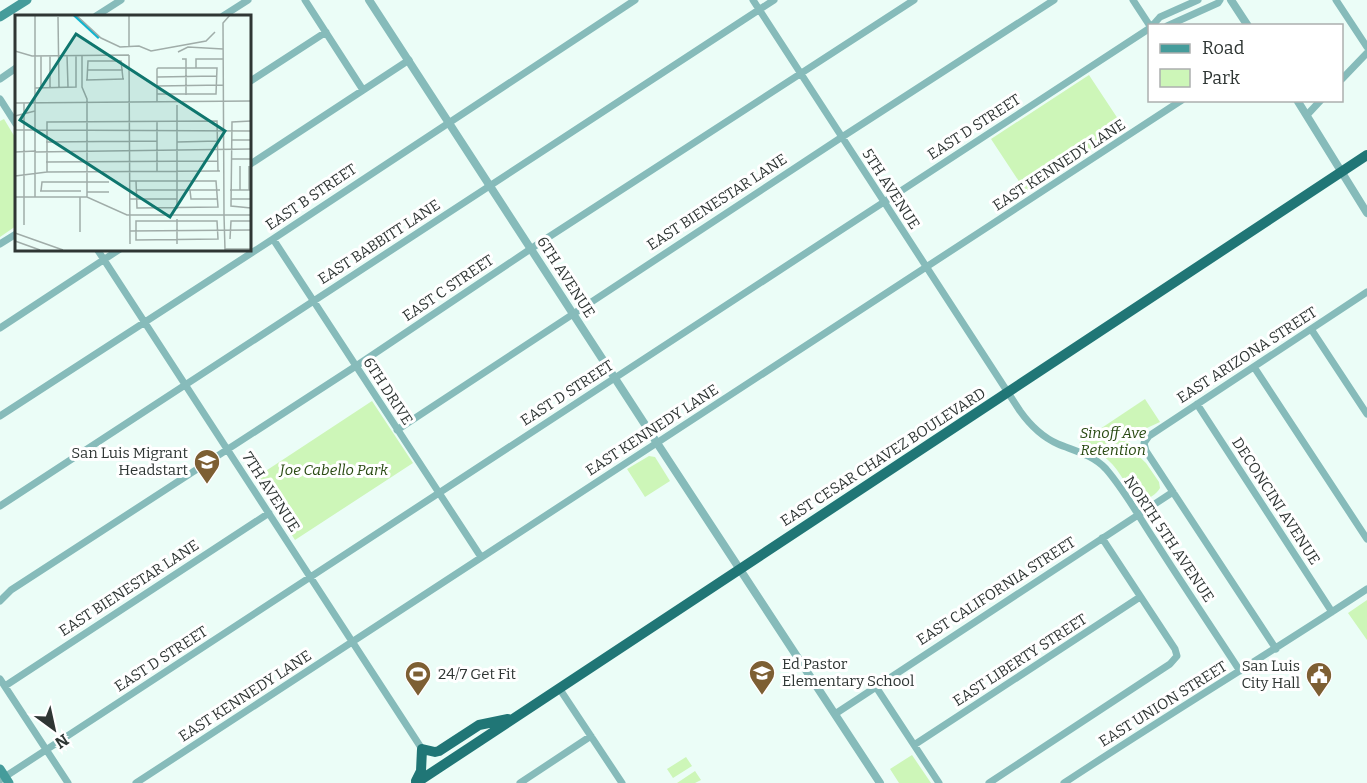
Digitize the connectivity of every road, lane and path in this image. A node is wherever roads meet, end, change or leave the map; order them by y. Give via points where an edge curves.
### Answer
1 (27, 0) edge
2 (121, 0) edge
3 (248, 0) edge
4 (305, 0) edge
5 (369, 0) edge
6 (635, 0) edge
7 (753, 0) edge
8 (774, 0) edge
9 (914, 0) edge
10 (1054, 0) edge
11 (1133, 0) edge
12 (1198, 0) edge
13 (1220, 0) edge
14 (1231, 0) edge
15 (1336, 0) edge
16 (759, 10) junction
17 (98, 15) edge
18 (225, 15) edge
19 (0, 17) edge
20 (1149, 24) edge
21 (1152, 24) edge
22 (1171, 24) edge
23 (1247, 24) edge
24 (1148, 27) edge
25 (326, 32) junction
26 (1367, 47) edge
27 (1367, 53) edge
28 (409, 60) junction
29 (15, 70) edge
30 (800, 74) junction
31 (1343, 77) edge
32 (0, 79) edge
33 (250, 81) edge
34 (363, 90) junction
35 (0, 99) edge
36 (1179, 102) edge
37 (1299, 102) edge
38 (1319, 102) edge
39 (1307, 115) junction
40 (15, 122) edge
41 (449, 122) junction
42 (842, 137) junction
43 (1367, 154) edge
44 (250, 164) edge
45 (1342, 171) junction
46 (490, 185) junction
47 (884, 202) junction
48 (1367, 213) edge
49 (15, 235) edge
50 (273, 239) junction
51 (0, 244) edge
52 (531, 249) junction
53 (98, 250) edge
54 (118, 250) edge
55 (104, 259) junction
56 (926, 268) junction
57 (1367, 292) edge
58 (313, 301) junction
59 (573, 314) junction
60 (144, 321) junction
61 (0, 328) edge
62 (1311, 329) junction
63 (356, 366) junction
64 (1254, 367) junction
65 (615, 378) junction
66 (185, 385) junction
67 (1008, 393) junction
68 (1197, 404) junction
69 (1367, 414) edge
70 (0, 416) edge
71 (398, 430) junction
72 (657, 443) junction
73 (228, 449) junction
74 (1173, 492) junction
75 (439, 493) junction
76 (0, 506) edge
77 (269, 513) junction
78 (1138, 515) junction
79 (1102, 538) junction
80 (1367, 539) edge
81 (481, 557) junction
82 (740, 569) junction
83 (310, 577) junction
84 (1367, 589) edge
85 (1140, 597) junction
86 (0, 601) edge
87 (1332, 612) junction
88 (353, 642) junction
89 (1276, 649) junction
90 (1240, 671) junction
91 (0, 679) edge
92 (5, 686) junction
93 (876, 687) junction
94 (559, 688) junction
95 (835, 714) junction
96 (515, 718) junction
97 (591, 736) junction
98 (914, 745) junction
99 (422, 749) junction
100 (46, 750) junction
101 (3, 777) edge
102 (68, 783) edge
103 (136, 783) edge
104 (415, 783) edge
105 (520, 783) edge
106 (622, 783) edge
107 (880, 783) edge
108 (939, 783) edge
109 (989, 783) edge
110 (1064, 783) edge

1 - 19 main road
2 - 17 street
3 - 18 street
4 - 25 street
5 - 28 street, 6TH AVENUE
6 - 41 street, EAST B STREET
7 - 16 street, 5TH AVENUE
8 - 16 street, EAST BABBITT LANE
9 - 30 street, EAST C STREET
10 - 42 street, EAST BIENESTAR LANE
11 - 20 street
12 - 21 street, EAST D STREET
13 - 22 street
14 - 23 street
15 - 26 street
16 - 30 street, 5TH AVENUE
16 - 46 street, EAST BABBITT LANE
24 - 47 street, EAST D STREET
25 - 33 street
25 - 34 street
27 - 31 street
28 - 34 street
28 - 41 street, 6TH AVENUE
29 - 32 street
30 - 42 street, 5TH AVENUE
30 - 52 street, EAST C STREET
34 - 44 street
35 - 40 street
36 - 56 street, EAST KENNEDY LANE
37 - 39 street
38 - 39 street
39 - 45 street
41 - 46 street, 6TH AVENUE
41 - 50 street, EAST B STREET
42 - 47 street, 5TH AVENUE
42 - 59 street, EAST BIENESTAR LANE
43 - 45 highway, EAST CESAR CHAVEZ BOULEVARD
45 - 48 street
45 - 67 highway, EAST CESAR CHAVEZ BOULEVARD
46 - 52 street, 6TH AVENUE
46 - 58 street, EAST BABBITT LANE
47 - 56 street, 5TH AVENUE
47 - 65 street, EAST D STREET
49 - 51 street
50 - 58 street, 6TH DRIVE
50 - 60 street, EAST B STREET
52 - 59 street, 6TH AVENUE
52 - 63 street, EAST C STREET
53 - 55 street, 7TH AVENUE
54 - 55 street
55 - 60 street, 7TH AVENUE
55 - 61 street
56 - 67 street, 5TH AVENUE
56 - 72 street, EAST KENNEDY LANE
57 - 62 street, EAST ARIZONA STREET
58 - 63 street, 6TH DRIVE
58 - 66 street, EAST BABBITT LANE
59 - 65 street, 6TH AVENUE
59 - 71 street, EAST BIENESTAR LANE
60 - 66 street, 7TH AVENUE
60 - 70 street, EAST B STREET
62 - 64 street, EAST ARIZONA STREET
62 - 69 street
63 - 71 street, 6TH DRIVE
63 - 73 street, EAST C STREET
64 - 68 street, EAST ARIZONA STREET
64 - 80 street
65 - 72 street, 6TH AVENUE
65 - 75 street, EAST D STREET
66 - 73 street, 7TH AVENUE
66 - 76 street, EAST BABBITT LANE
67 - 78 street, NORTH 5TH AVENUE via 1028,421 1046,437 1104,467
67 - 82 highway, EAST CESAR CHAVEZ BOULEVARD
68 - 74 street, EAST ARIZONA STREET via 1143,443
68 - 87 street, DECONCINI AVENUE
71 - 75 street, 6TH DRIVE
72 - 81 street, EAST KENNEDY LANE
72 - 82 street, 6TH AVENUE
73 - 77 street, 7TH AVENUE
73 - 86 street, EAST C STREET
74 - 78 street, EAST CALIFORNIA STREET
74 - 89 street
75 - 81 street, 6TH DRIVE
75 - 83 street, EAST D STREET
77 - 83 street, 7TH AVENUE
77 - 92 street, EAST BIENESTAR LANE
78 - 79 street, EAST CALIFORNIA STREET
78 - 90 street, NORTH 5TH AVENUE
79 - 85 street
79 - 93 street, EAST CALIFORNIA STREET
81 - 88 street, EAST KENNEDY LANE
82 - 94 highway, EAST CESAR CHAVEZ BOULEVARD
82 - 95 street, 6TH AVENUE
83 - 88 street, 7TH AVENUE
83 - 100 street, EAST D STREET
84 - 87 street, EAST UNION STREET
85 - 98 street, EAST LIBERTY STREET
85 - 109 street via 1177,656
87 - 89 street, EAST UNION STREET
88 - 99 street, 7TH AVENUE
88 - 103 street, EAST KENNEDY LANE
89 - 90 street, EAST UNION STREET
90 - 110 street, EAST UNION STREET
91 - 92 street
92 - 100 street
93 - 95 street, EAST CALIFORNIA STREET
93 - 98 street
94 - 96 highway, EAST CESAR CHAVEZ BOULEVARD
94 - 97 street
95 - 107 street, 6TH AVENUE
96 - 99 highway via 479,725 439,751
96 - 104 highway, EAST CESAR CHAVEZ BOULEVARD
97 - 105 street
97 - 106 street
98 - 108 street
99 - 104 highway via 421,771
100 - 101 street, EAST D STREET
100 - 102 street

